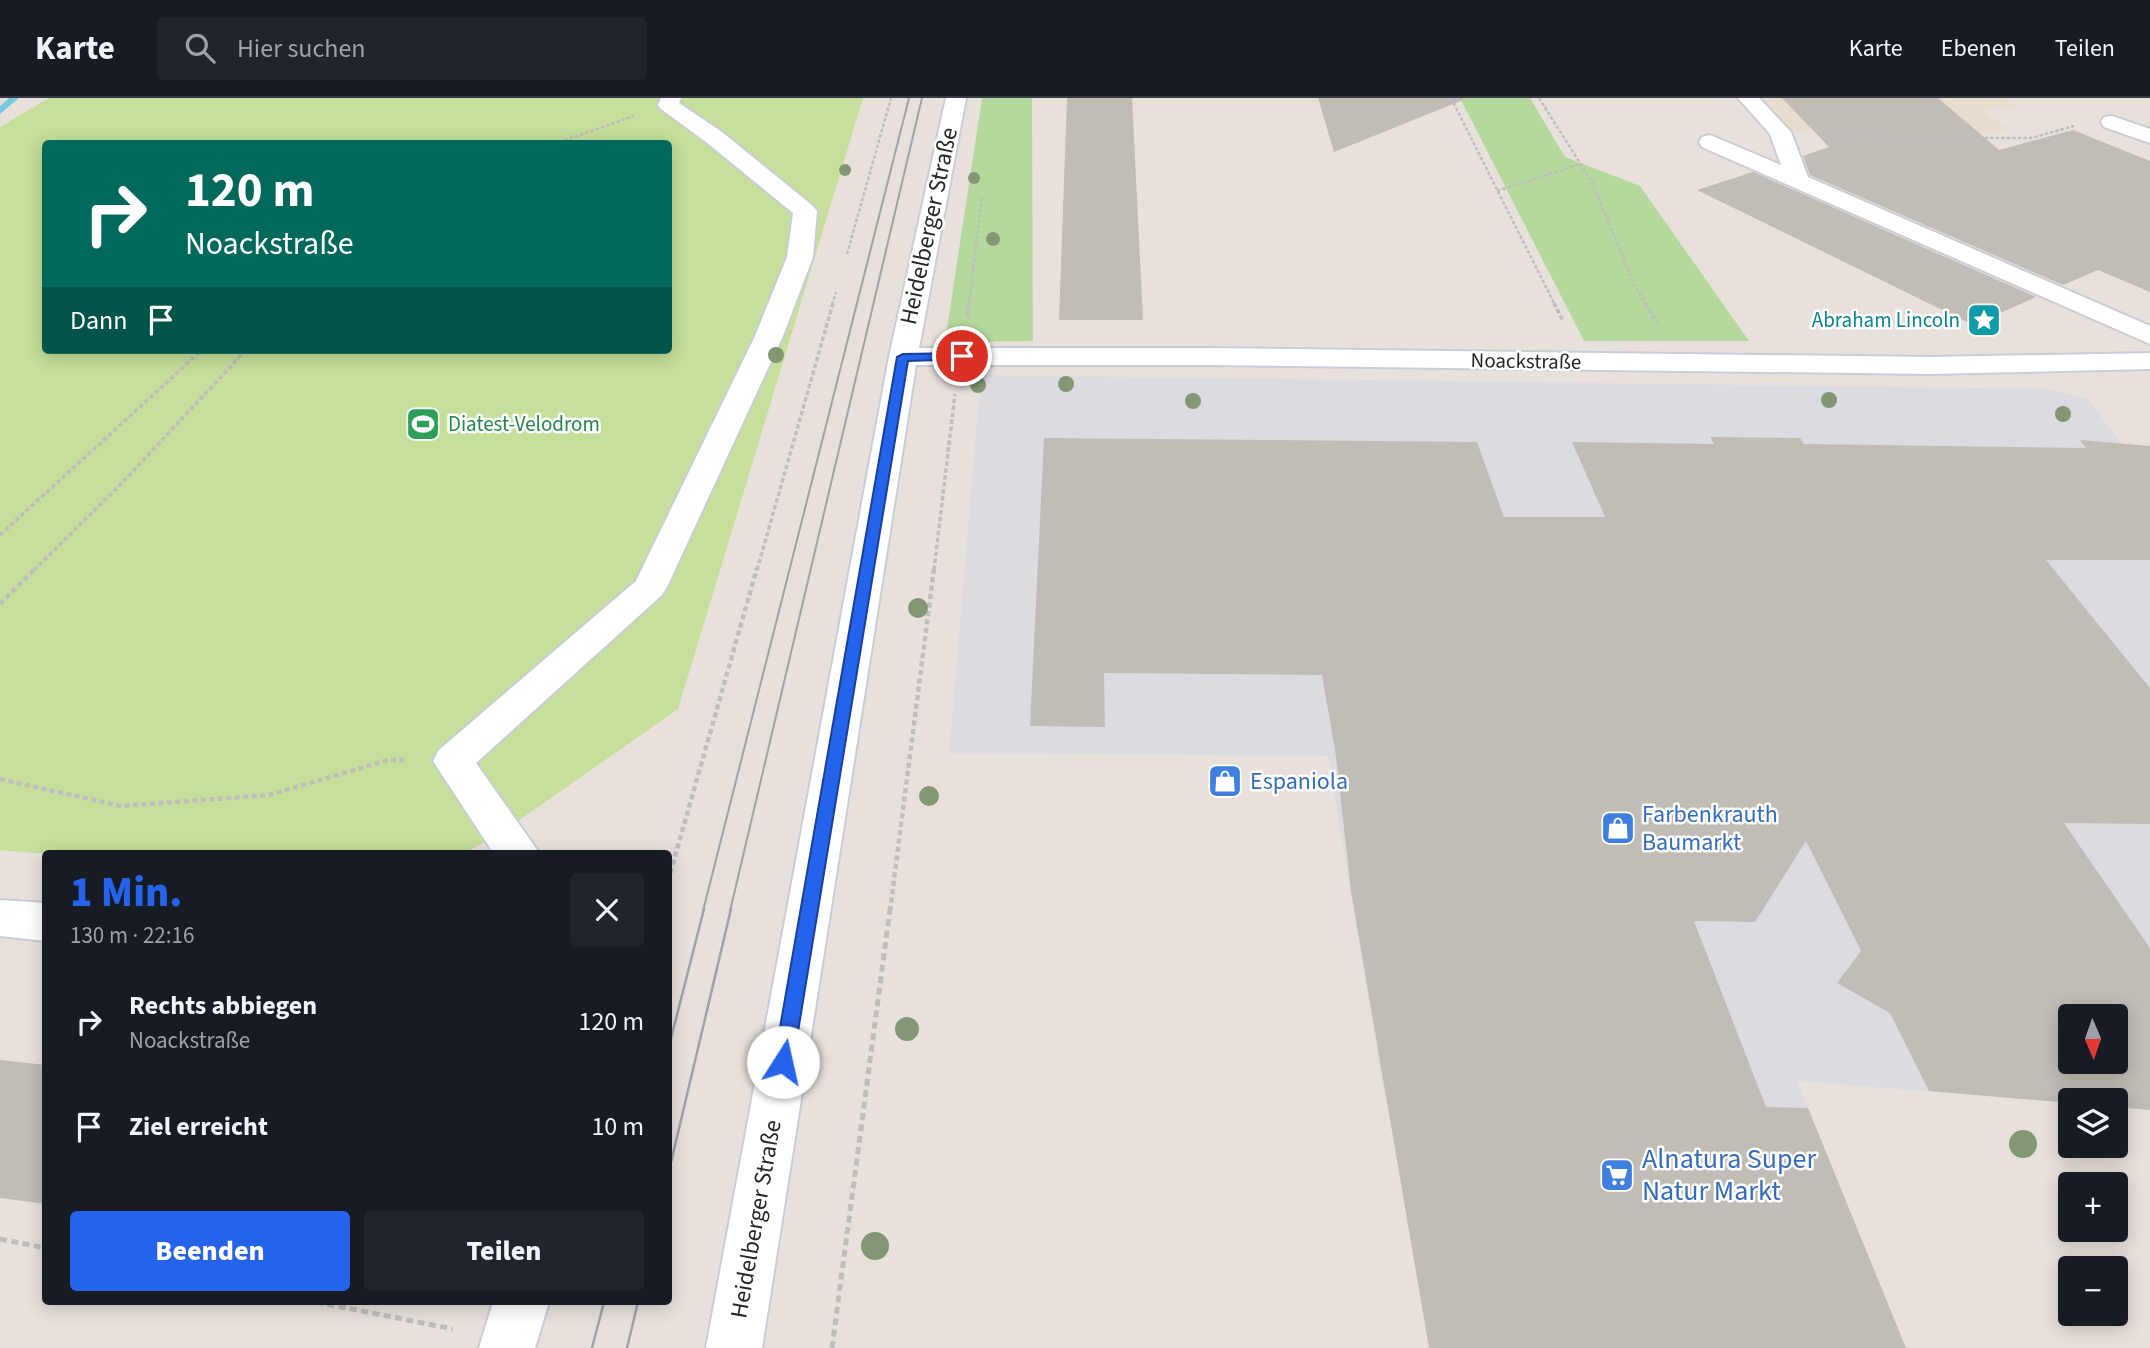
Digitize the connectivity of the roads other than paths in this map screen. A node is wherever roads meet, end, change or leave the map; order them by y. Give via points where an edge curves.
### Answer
1 (956, 98) edge
2 (669, 101) edge
3 (1753, 104) edge
4 (2112, 122) dead end
5 (2150, 136) edge
6 (1710, 142) dead end
7 (1798, 181) junction
8 (2150, 336) edge
9 (903, 357) junction
10 (2150, 360) edge
11 (516, 850) edge
12 (0, 918) edge
13 (42, 922) edge
14 (734, 1348) edge

1 - 9 street, Heidelberger Straße
2 - 11 street via 805,211 800,257 769,336 650,587 453,761
3 - 7 street via 1780,132
4 - 5 street
6 - 7 street
7 - 8 street
9 - 10 street, Noackstraße via 2071,365
9 - 14 street, Heidelberger Straße
12 - 13 street

